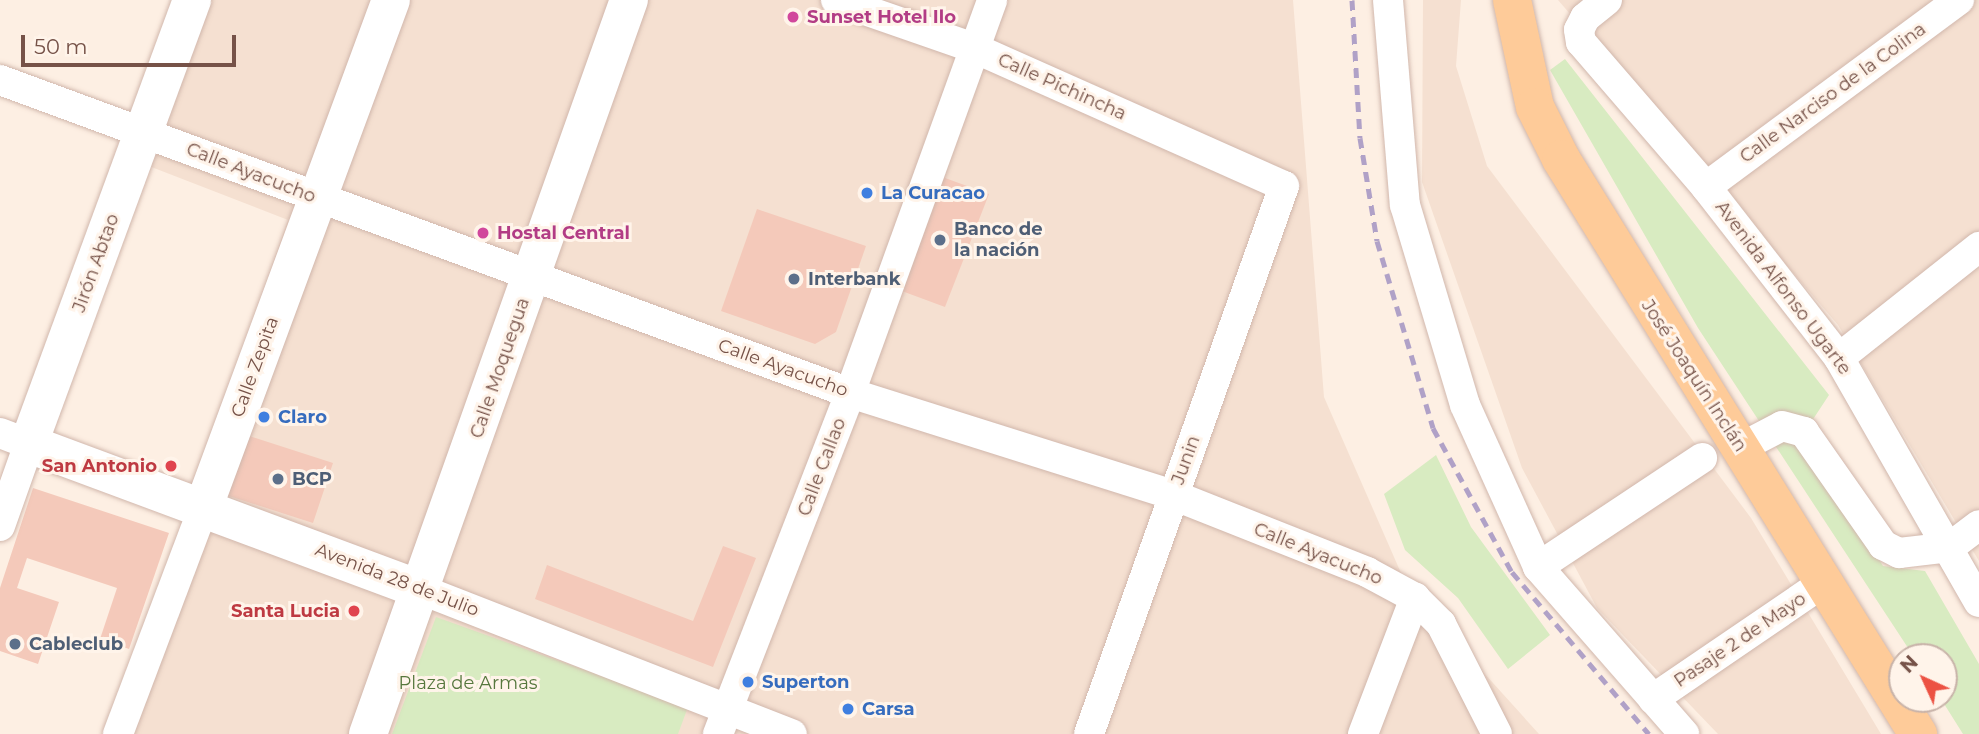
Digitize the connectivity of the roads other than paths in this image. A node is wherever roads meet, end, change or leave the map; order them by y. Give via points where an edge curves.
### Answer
1 (192, 0) edge
2 (391, 0) edge
3 (629, 0) edge
4 (836, 0) edge
5 (992, 0) edge
6 (1388, 0) edge
7 (1512, 0) edge
8 (1607, 0) edge
9 (1959, 0) edge
10 (974, 48) junction
11 (0, 80) edge
12 (144, 132) junction
13 (1284, 186) joint
14 (1706, 187) junction
15 (317, 198) junction
16 (1979, 247) edge
17 (533, 275) junction
18 (1839, 358) junction
19 (850, 393) junction
20 (14, 439) edge
21 (1740, 448) junction
22 (1702, 458) dead end
23 (1173, 495) junction
24 (204, 506) junction
25 (1979, 524) edge
26 (0, 526) edge
27 (1950, 547) junction
28 (1538, 567) junction
29 (1826, 581) junction
30 (422, 590) junction
31 (1415, 598) junction
32 (1979, 602) edge
33 (1653, 699) junction
34 (724, 722) edge
35 (118, 734) edge
36 (368, 734) edge
37 (792, 734) edge
38 (1089, 734) edge
39 (1363, 734) edge
40 (1497, 734) edge
41 (1684, 734) edge
42 (1918, 734) edge

1 - 12 street, Jirón Abtao
2 - 15 street, Calle Zepita
3 - 17 street, Calle Moquegua
4 - 10 street, Calle Pichincha
5 - 10 street, Calle Callao
6 - 28 street via 1405,205 1465,405
7 - 21 main road, José Joaquín Inclán via 1535,107 1560,159
8 - 14 street, Avenida Alfonso Ugarte via 1585,18 1579,30 1581,42
9 - 14 street, Calle Narciso de la Colina
10 - 13 street, Calle Pichincha
10 - 19 street, Calle Callao
11 - 12 street, Calle Ayacucho
12 - 15 street, Calle Ayacucho
12 - 20 street, Jirón Abtao
13 - 23 street, Junin
14 - 18 street, Avenida Alfonso Ugarte
15 - 17 street, Calle Ayacucho
15 - 24 street, Calle Zepita
16 - 18 street
17 - 19 street, Calle Ayacucho
17 - 30 street, Calle Moquegua
18 - 27 street, Avenida Alfonso Ugarte
19 - 23 street, Calle Ayacucho
19 - 34 street, Calle Callao
20 - 24 street, Avenida 28 de Julio
20 - 26 street, Jirón Abtao
21 - 27 street via 1782,426 1804,432 1883,545 1899,553
21 - 29 main road, José Joaquín Inclán
22 - 28 street
23 - 31 street, Calle Ayacucho via 1367,572
23 - 38 street, Junin
24 - 30 street, Avenida 28 de Julio
24 - 35 street, Calle Zepita
25 - 27 street
27 - 32 street, Avenida Alfonso Ugarte
28 - 33 street
29 - 33 street, Pasaje 2 de Mayo
29 - 42 main road, José Joaquín Inclán
30 - 34 street, Avenida 28 de Julio
30 - 36 street, Calle Moquegua
31 - 39 street
31 - 40 street, Calle Ayacucho via 1459,653
33 - 41 street
34 - 37 street, Avenida 28 de Julio

